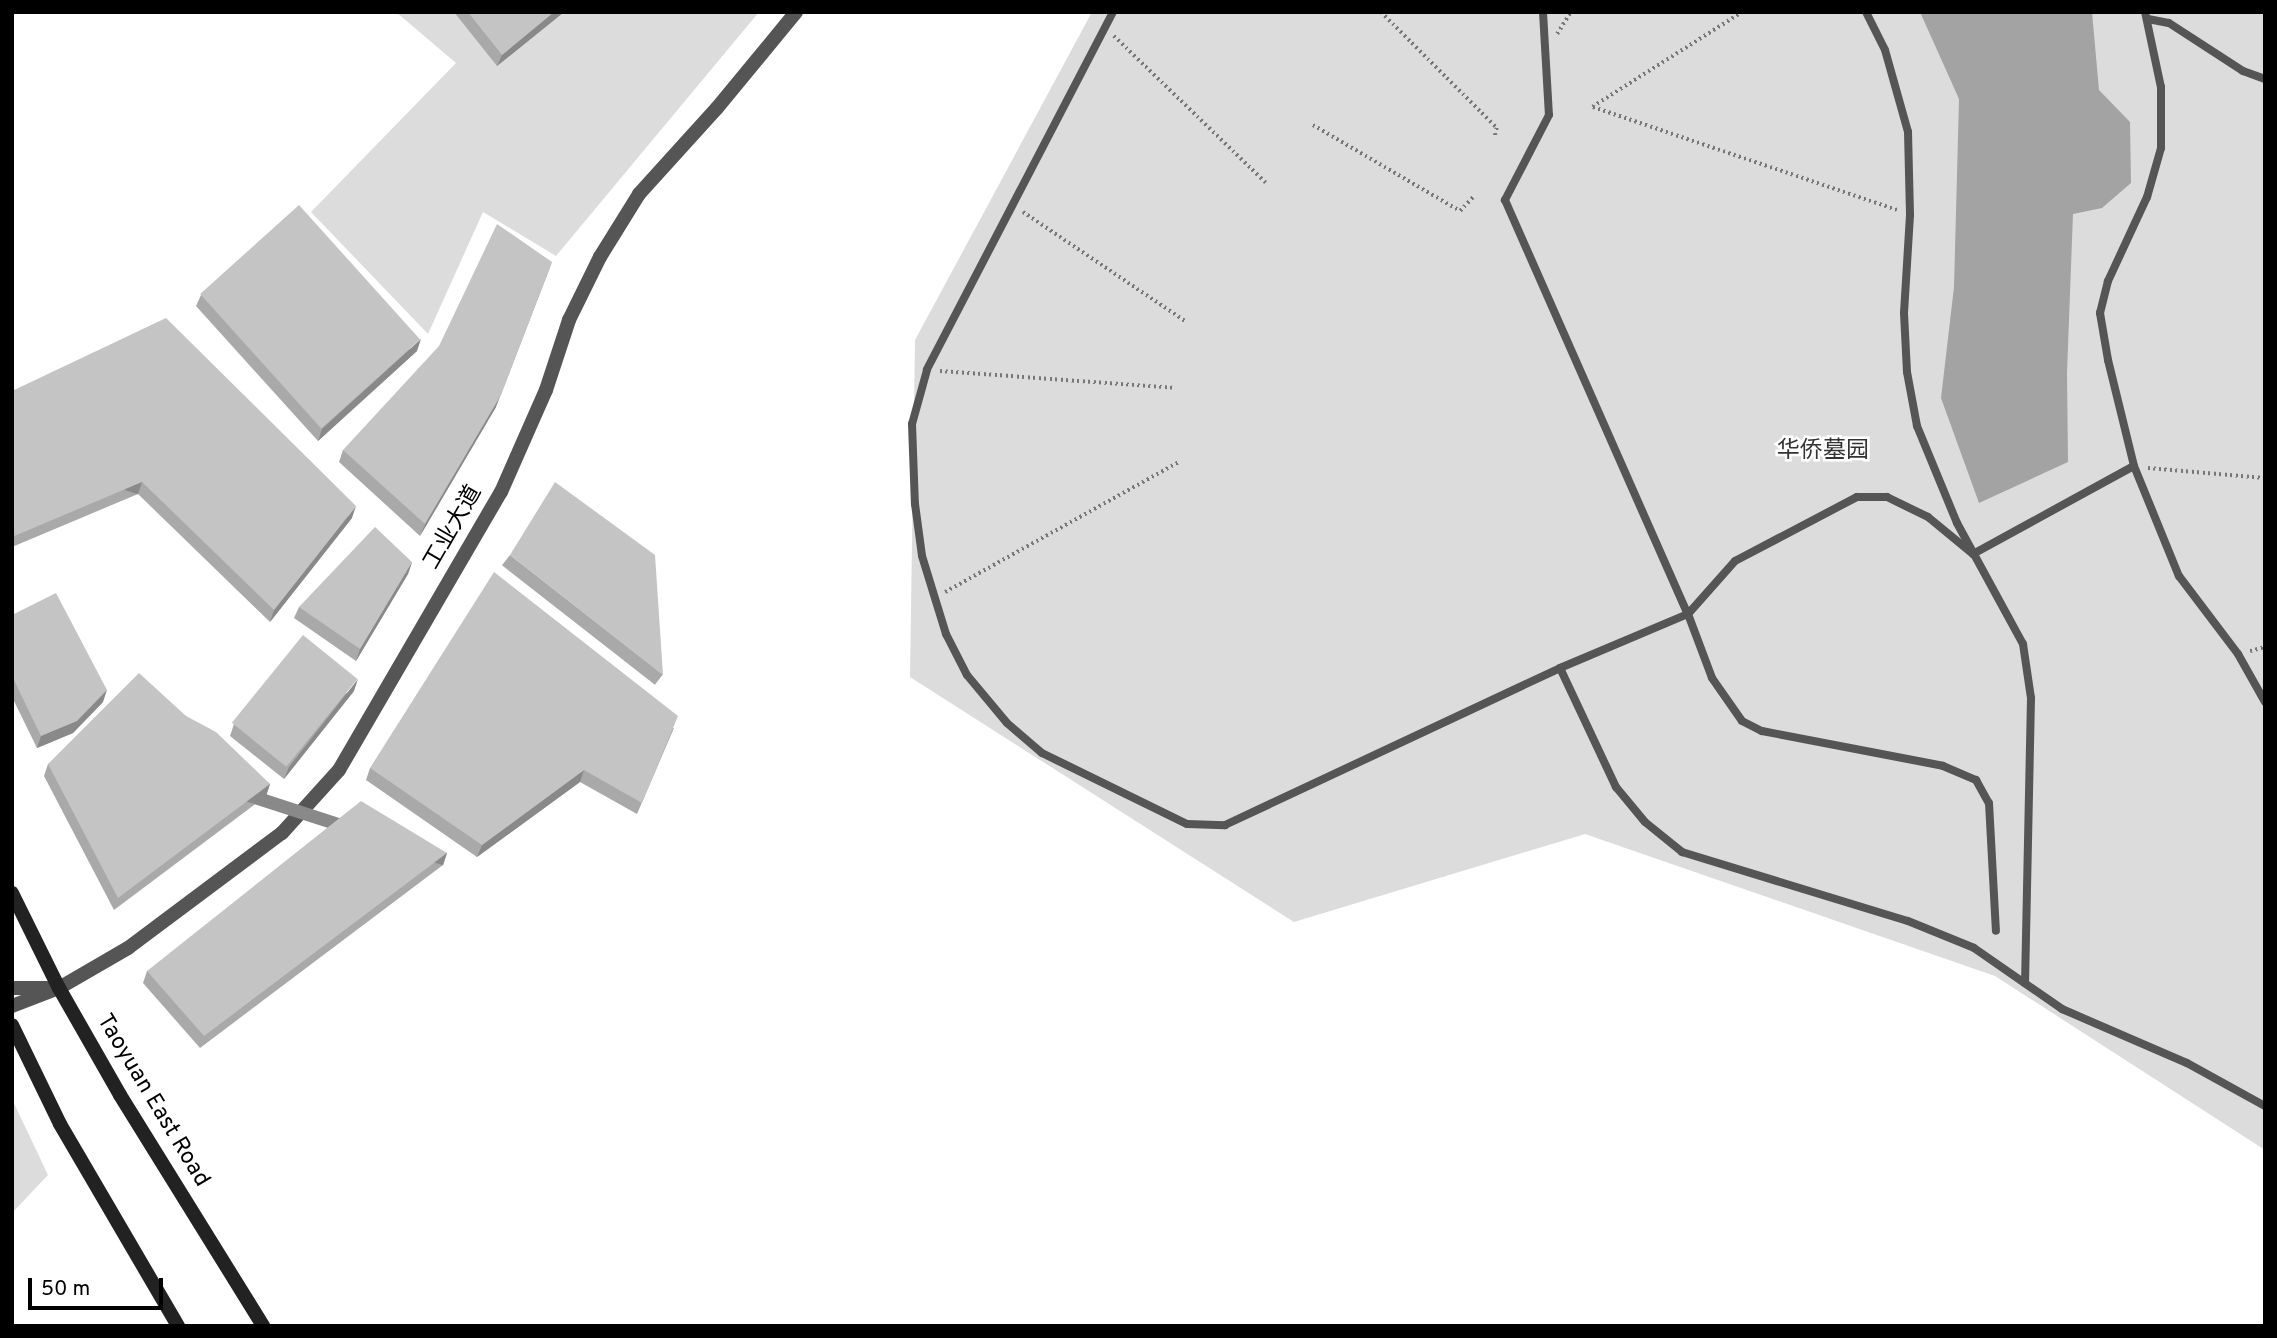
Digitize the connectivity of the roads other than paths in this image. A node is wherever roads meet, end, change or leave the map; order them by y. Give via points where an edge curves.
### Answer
1 (796, 12) edge
2 (1113, 12) edge
3 (1543, 12) edge
4 (1866, 12) edge
5 (2147, 16) edge
6 (2265, 79) edge
7 (2134, 466) junction
8 (1973, 554) junction
9 (1688, 614) junction
10 (1560, 668) junction
11 (2265, 702) edge
12 (12, 893) edge
13 (1996, 931) dead end
14 (2025, 983) junction
15 (12, 988) edge
16 (59, 988) junction
17 (12, 1006) edge
18 (12, 1025) edge
19 (2265, 1106) edge
20 (178, 1326) edge
21 (263, 1326) edge

1 - 16 street, 工业大道 via 639,194 600,257 569,320 546,390 501,492 339,770 282,833 128,948
2 - 10 lane via 927,370 912,424 922,556 947,634 967,675 1007,723 1042,753 1187,824 1225,825
3 - 9 lane via 1549,115 1505,200
4 - 8 lane via 1885,50 1908,132 1910,215 1904,313 1907,372 1917,426
5 - 6 lane via 2169,23 2243,71
5 - 7 lane via 2161,87 2161,148 2147,197 2108,281 2100,313
7 - 8 lane
7 - 11 lane via 2179,576 2238,654
8 - 9 lane via 1928,517 1887,497 1857,498 1735,561
8 - 14 lane via 2023,644 2031,698
9 - 10 lane
9 - 13 lane via 1712,678 1742,721 1762,731 1943,766 1976,780 1989,803
10 - 14 lane via 1616,787 1645,822 1682,852 1908,921 1974,948
12 - 16 main road, Taoyuan East Road
14 - 19 lane via 2062,1009 2187,1063
15 - 16 street
16 - 17 street, 工业大道
16 - 21 main road, Taoyuan East Road
18 - 20 main road via 60,1124

